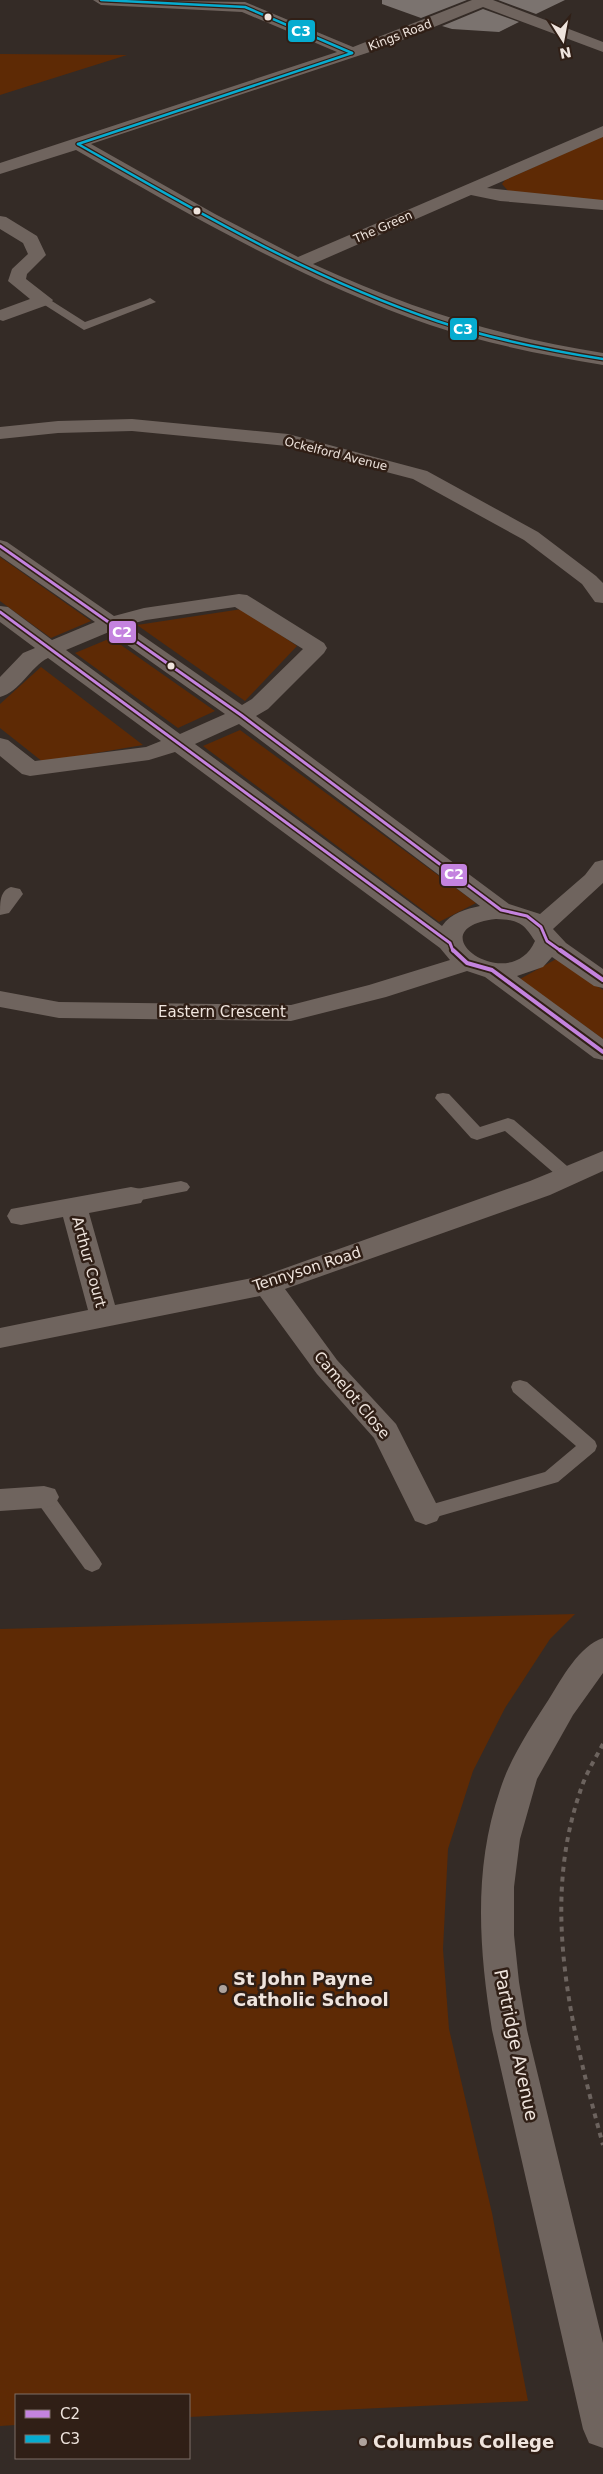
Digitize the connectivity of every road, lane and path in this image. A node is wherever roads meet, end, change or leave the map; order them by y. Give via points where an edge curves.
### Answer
1 (101, 0) edge
2 (484, 1) edge
3 (234, 3) edge
4 (603, 47) edge
5 (352, 53) junction
6 (603, 131) edge
7 (78, 144) junction
8 (0, 169) edge
9 (468, 189) junction
10 (603, 205) edge
11 (0, 221) edge
12 (298, 264) junction
13 (44, 300) junction
14 (150, 302) dead end
15 (3, 315) dead end
16 (603, 359) edge
17 (0, 433) edge
18 (0, 546) edge
19 (603, 597) edge
20 (0, 612) edge
21 (112, 623) junction
22 (49, 649) junction
23 (0, 690) edge
24 (241, 715) junction
25 (179, 743) junction
26 (0, 745) edge
27 (603, 867) edge
28 (501, 910) junction
29 (544, 934) junction
30 (450, 943) junction
31 (468, 963) junction
32 (492, 970) junction
33 (603, 980) edge
34 (0, 998) edge
35 (603, 1052) edge
36 (442, 1098) dead end
37 (603, 1160) edge
38 (568, 1176) junction
39 (180, 1187) dead end
40 (131, 1196) joint
41 (74, 1206) junction
42 (21, 1216) dead end
43 (266, 1284) junction
44 (104, 1317) junction
45 (0, 1338) edge
46 (520, 1387) dead end
47 (44, 1496) joint
48 (0, 1500) edge
49 (426, 1513) joint
50 (92, 1564) dead end
51 (603, 1651) edge
52 (603, 1744) edge
53 (603, 2146) edge
54 (603, 2429) edge

1 - 3 street
2 - 4 street
2 - 5 street, Kings Road
3 - 5 street
5 - 7 street, Kings Road
6 - 9 street, The Green
7 - 8 street, Kings Road
7 - 12 street
9 - 10 street via 500,196
9 - 12 street, The Green
11 - 13 street via 31,240 37,255 18,273 17,281
12 - 16 street via 438,322 506,341
13 - 14 lane via 84,326
13 - 15 street
17 - 19 street, Ockelford Avenue via 132,425 278,439 420,475 531,536 589,580
18 - 21 street
20 - 22 street
21 - 22 street
21 - 24 street
21 - 24 street via 144,614 239,600 316,648 260,704
22 - 23 street via 31,658
22 - 25 street
24 - 25 street
24 - 28 street
25 - 26 street via 149,753 30,769
25 - 30 street
27 - 29 street
28 - 29 street via 527,916
28 - 30 street via 476,912 466,917 455,925
29 - 32 street via 546,949 539,959 509,970
29 - 33 street
30 - 31 street via 453,951
31 - 32 street
31 - 34 street, Eastern Crescent via 291,1013 59,1010
32 - 35 street
36 - 38 lane via 477,1134 508,1124
37 - 38 street, Tennyson Road
38 - 43 street, Tennyson Road
39 - 40 lane
40 - 41 street, Arthur Court
41 - 42 street, Arthur Court
41 - 44 street, Arthur Court
43 - 44 street, Tennyson Road
43 - 49 street, Camelot Close via 327,1367 386,1432
44 - 45 street, Tennyson Road
46 - 49 lane via 588,1446 551,1477
47 - 48 street
47 - 50 lane
51 - 54 street, Partridge Avenue via 588,1667 555,1716 516,1788 500,1853 495,1922 500,1987 570,2275
52 - 53 path via 576,1800 563,1864 560,1929 584,2079

